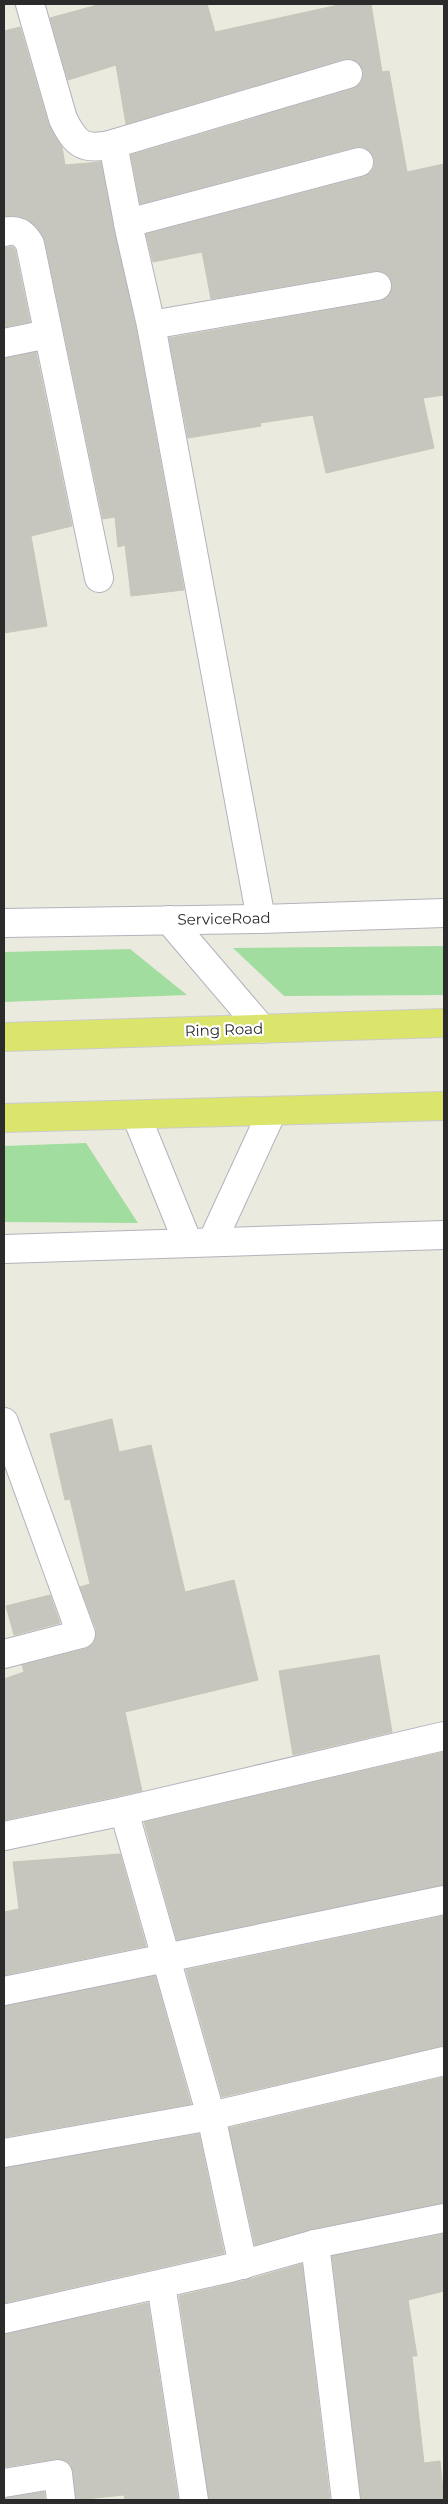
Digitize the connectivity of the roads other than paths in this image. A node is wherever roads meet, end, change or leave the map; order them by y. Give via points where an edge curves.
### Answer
1 (31, 4) edge
2 (348, 74) dead end
3 (113, 144) junction
4 (359, 162) dead end
5 (128, 223) junction
6 (4, 232) edge
7 (377, 286) dead end
8 (152, 324) junction
9 (48, 334) junction
10 (4, 343) edge
11 (99, 578) dead end
12 (444, 913) edge
13 (261, 919) junction
14 (169, 920) junction
15 (4, 923) edge
16 (444, 1023) edge
17 (262, 1029) junction
18 (4, 1038) edge
19 (444, 1106) edge
20 (272, 1112) junction
21 (136, 1115) junction
22 (4, 1118) edge
23 (444, 1235) edge
24 (200, 1243) junction
25 (4, 1249) edge
26 (4, 1422) edge
27 (4, 1654) edge
28 (444, 1736) edge
29 (124, 1811) junction
30 (4, 1836) edge
31 (444, 1900) edge
32 (166, 1958) junction
33 (4, 1991) edge
34 (444, 2061) edge
35 (211, 2116) junction
36 (4, 2153) edge
37 (444, 2218) edge
38 (315, 2244) junction
39 (243, 2265) junction
40 (161, 2284) junction
41 (4, 2319) edge
42 (4, 2483) edge
43 (61, 2500) edge
44 (194, 2500) edge
45 (346, 2500) edge

1 - 3 street via 63,119 70,133 82,146
2 - 3 street
3 - 5 street
4 - 5 street
5 - 8 street
6 - 9 street via 21,232 30,244
7 - 8 street
8 - 13 street
9 - 10 street
9 - 11 street
12 - 13 street, ServiceRoad
13 - 14 street, ServiceRoad
14 - 15 street, ServiceRoad
14 - 17 street
16 - 17 main road, Ring Road
17 - 18 main road, Ring Road
19 - 20 main road
20 - 21 main road
20 - 24 street
21 - 22 main road
21 - 24 street
23 - 24 street
24 - 25 street
26 - 27 street via 81,1634
28 - 29 street
29 - 30 street
29 - 32 street
31 - 32 street
32 - 33 street
32 - 35 street
34 - 35 street
35 - 36 street
35 - 39 street
37 - 38 street
38 - 39 street
38 - 45 street
39 - 40 street
40 - 41 street
40 - 44 street
42 - 43 street via 58,2474

